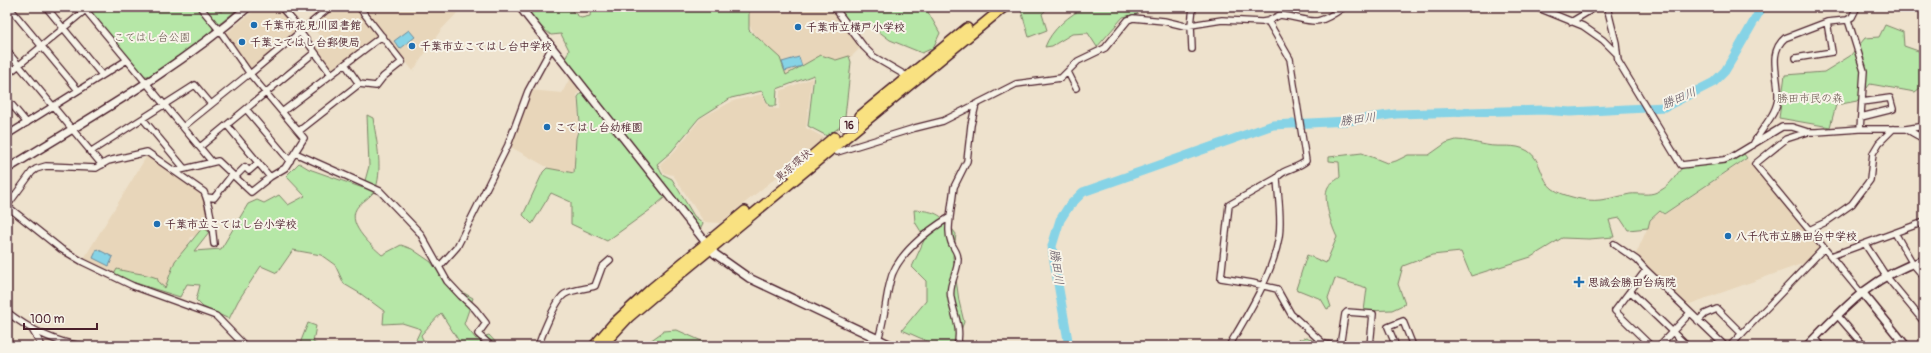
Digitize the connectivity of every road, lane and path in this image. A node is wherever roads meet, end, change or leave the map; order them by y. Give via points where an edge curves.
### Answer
1 (9, 7) edge
2 (46, 7) edge
3 (200, 7) edge
4 (248, 7) edge
5 (281, 7) edge
6 (292, 7) edge
7 (330, 7) edge
8 (359, 7) edge
9 (520, 7) edge
10 (834, 7) edge
11 (993, 7) edge
12 (1004, 7) edge
13 (1193, 7) edge
14 (1344, 7) edge
15 (1536, 7) edge
16 (1596, 7) edge
17 (1607, 7) edge
18 (1857, 7) edge
19 (86, 8) edge
20 (286, 12) junction
21 (1848, 20) junction
22 (1268, 21) junction
23 (1571, 22) junction
24 (1827, 22) junction
25 (1190, 25) junction
26 (64, 28) junction
27 (220, 31) junction
28 (301, 32) junction
29 (382, 36) junction
30 (41, 47) junction
31 (552, 47) junction
32 (1192, 49) dead end
33 (7, 51) edge
34 (315, 52) junction
35 (1616, 53) junction
36 (1796, 58) dead end
37 (127, 60) junction
38 (345, 64) junction
39 (19, 65) junction
40 (1068, 72) junction
41 (250, 73) junction
42 (332, 74) junction
43 (7, 75) edge
44 (102, 75) junction
45 (911, 78) junction
46 (146, 83) junction
47 (359, 84) junction
48 (1076, 88) dead end
49 (78, 90) junction
50 (266, 92) junction
51 (7, 99) edge
52 (1862, 102) junction
53 (211, 104) junction
54 (976, 104) junction
55 (165, 105) junction
56 (53, 106) junction
57 (246, 109) junction
58 (282, 112) junction
59 (1861, 117) junction
60 (143, 119) junction
61 (27, 123) junction
62 (226, 125) junction
63 (1924, 126) edge
64 (183, 127) junction
65 (71, 129) junction
66 (1860, 129) junction
67 (1893, 129) junction
68 (1906, 129) junction
69 (299, 131) junction
70 (1808, 132) junction
71 (7, 135) edge
72 (1924, 139) edge
73 (829, 145) junction
74 (1753, 145) junction
75 (200, 147) junction
76 (90, 152) junction
77 (295, 153) junction
78 (290, 161) junction
79 (212, 162) junction
80 (258, 163) junction
81 (102, 165) junction
82 (184, 168) junction
83 (7, 169) edge
84 (176, 171) junction
85 (234, 175) junction
86 (270, 177) junction
87 (1277, 178) junction
88 (206, 198) junction
89 (7, 206) edge
90 (950, 217) junction
91 (1924, 222) edge
92 (1809, 230) junction
93 (1895, 233) junction
94 (214, 244) dead end
95 (1614, 244) dead end
96 (1865, 244) junction
97 (708, 246) junction
98 (1824, 248) junction
99 (1831, 256) junction
100 (610, 260) dead end
101 (1924, 260) edge
102 (1913, 264) junction
103 (439, 267) junction
104 (1646, 270) junction
105 (1886, 276) junction
106 (1924, 277) edge
107 (1264, 285) junction
108 (1630, 291) junction
109 (1861, 292) junction
110 (7, 312) edge
111 (1690, 313) junction
112 (1837, 315) junction
113 (1698, 321) junction
114 (1924, 322) edge
115 (33, 331) junction
116 (1672, 332) junction
117 (1742, 334) junction
118 (1815, 338) junction
119 (878, 339) junction
120 (42, 346) edge
121 (82, 346) edge
122 (245, 346) edge
123 (491, 346) edge
124 (538, 346) edge
125 (594, 346) edge
126 (602, 346) edge
127 (893, 346) edge
128 (957, 346) edge
129 (1229, 346) edge
130 (1334, 346) edge
131 (1340, 346) edge
132 (1370, 346) edge
133 (1396, 346) edge
134 (1413, 346) edge
135 (1650, 346) edge
136 (1659, 346) edge
137 (1687, 346) edge
138 (1725, 346) edge
139 (1730, 346) edge
140 (1807, 346) edge
141 (1822, 346) edge
142 (1864, 346) edge
143 (1906, 346) edge

1 - 30 street
2 - 26 street
3 - 27 street
4 - 27 street
5 - 20 street
6 - 20 street
7 - 28 street
8 - 29 street
9 - 31 street
10 - 45 street via 874,57
11 - 45 highway, 東京環状 / 16
12 - 45 highway, 東京環状 / 16
13 - 25 street
14 - 22 street via 1317,22 1280,15
15 - 23 street
16 - 23 street
17 - 35 street
18 - 21 street
19 - 26 street
19 - 37 street
20 - 28 street
21 - 24 street
21 - 52 street via 1864,71
22 - 25 street via 1222,20
22 - 87 street via 1290,59 1306,162 1299,167 1283,171
23 - 35 street via 1595,34
24 - 36 street via 1832,52
24 - 74 street via 1785,38 1776,48 1778,102
25 - 32 street
25 - 40 street via 1180,26 1157,20 1133,18 1128,20 1105,48 1078,61
26 - 30 street
26 - 44 street
27 - 41 street
27 - 46 street
28 - 34 street
28 - 41 street
29 - 38 street
29 - 47 street via 402,62 382,77 376,86
30 - 39 street
30 - 49 street
31 - 97 street
31 - 103 street via 528,91 508,145 460,241 452,255
33 - 39 street
34 - 42 street
34 - 50 street
35 - 74 street via 1681,165 1724,160
37 - 44 street
37 - 46 street
38 - 42 street
38 - 47 street
39 - 43 street
39 - 56 street
40 - 48 street
40 - 54 street via 1061,78 1016,84
41 - 50 street
41 - 53 street
42 - 58 street
44 - 49 street
45 - 73 highway, 東京環状 / 16
46 - 55 street
46 - 65 street
47 - 69 street
49 - 56 street
50 - 57 street
50 - 58 street
51 - 61 street
52 - 59 street
52 - 59 street via 1890,98 1893,109
53 - 55 street via 195,84
53 - 64 street
54 - 73 street via 938,123 837,152
54 - 90 street via 967,161 954,187
55 - 60 street
55 - 64 street
56 - 61 street
56 - 65 street
57 - 62 street
57 - 78 street
58 - 69 street
59 - 66 street
60 - 76 street
60 - 82 street
61 - 71 street
62 - 75 street
62 - 80 street
63 - 68 street
64 - 75 street
65 - 76 street
65 - 83 street
66 - 67 street
66 - 70 street
67 - 68 street
67 - 92 street via 1873,153 1870,180 1852,204
68 - 72 street
69 - 77 street via 304,138
70 - 74 street via 1782,127
70 - 92 street via 1786,138 1755,164
73 - 97 highway, 東京環状 / 16
75 - 79 street
76 - 81 street
77 - 78 street
77 - 103 street via 380,191 420,232
78 - 86 street via 285,168
79 - 82 street
79 - 85 street via 218,161
80 - 85 street via 249,171 245,167
80 - 86 street
81 - 84 street via 108,161 147,152
81 - 89 street via 90,168 46,166 36,169
82 - 84 street
84 - 88 street via 204,192
85 - 86 street via 251,192
85 - 88 street via 214,198
87 - 107 street via 1279,236
87 - 107 street via 1229,205 1220,278
88 - 94 street
89 - 122 street via 61,249 83,262 133,286 216,316
90 - 119 street via 922,238 902,258 890,280
90 - 128 street via 948,232 958,258 950,288 958,322
91 - 93 street
92 - 98 street
93 - 96 street
93 - 102 street
95 - 104 street via 1632,256
96 - 99 street
96 - 105 street
97 - 119 street via 722,260 749,278
97 - 125 highway, 東京環状 / 16 via 627,311
97 - 126 highway, 東京環状 / 16 via 629,317
98 - 99 street
98 - 117 street
99 - 109 street
100 - 124 street via 602,267 595,286 565,294
101 - 102 street
102 - 105 street
102 - 106 street
103 - 123 street via 447,281 482,316 486,323 478,334
104 - 108 street
104 - 111 street
105 - 109 street
105 - 114 street
107 - 129 street
107 - 130 street via 1277,289 1291,314 1324,344
108 - 116 street
108 - 135 street via 1615,311
109 - 112 street
109 - 143 street
110 - 115 street
111 - 113 street
111 - 116 street
112 - 118 street
112 - 142 street
113 - 117 street via 1705,314 1717,309
113 - 138 street
115 - 120 street
115 - 121 street via 66,344
116 - 136 street
116 - 137 street
117 - 139 street
118 - 140 street
118 - 141 street
119 - 127 street
131 - 132 street via 1347,312 1373,314
133 - 134 street via 1388,327 1403,321

